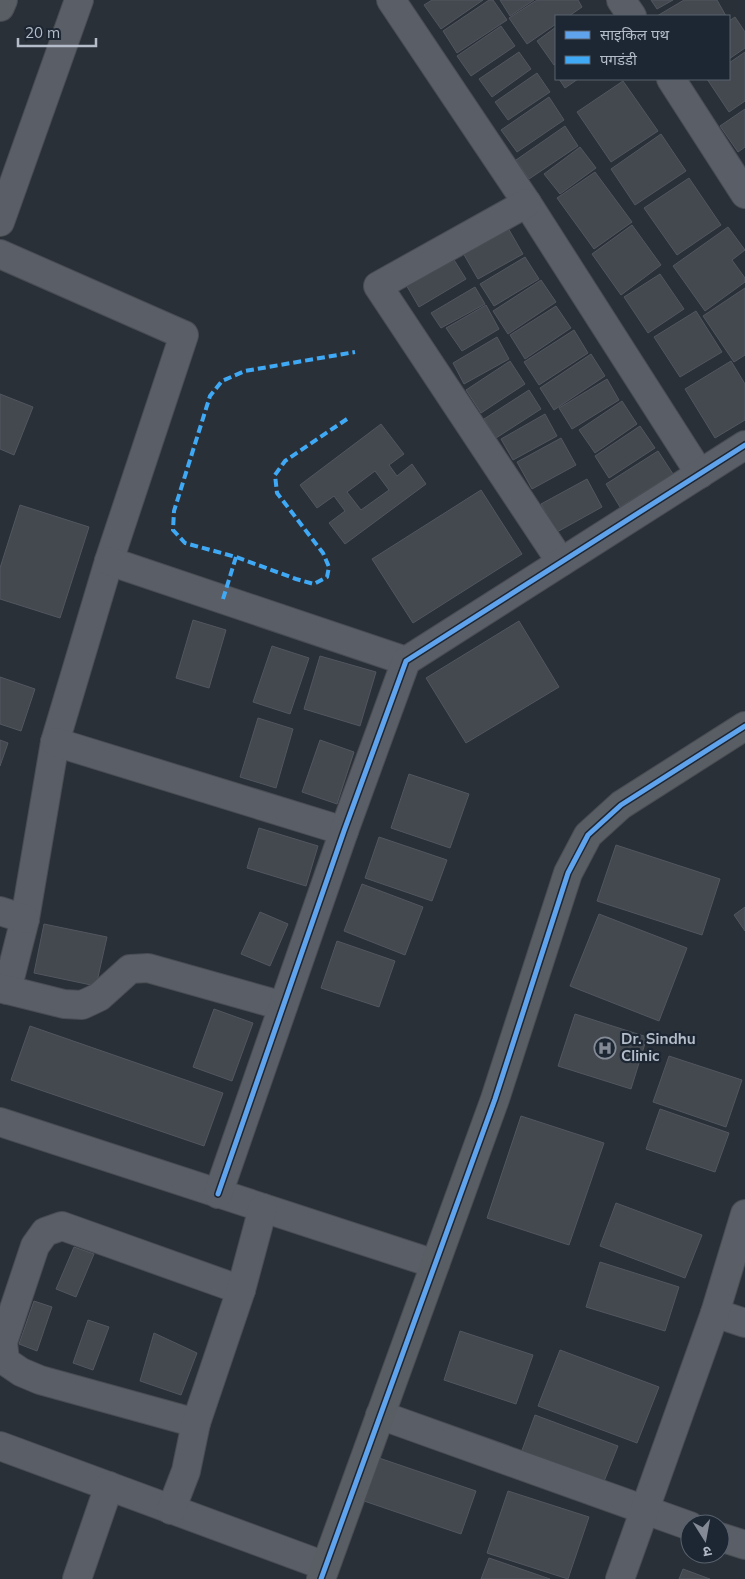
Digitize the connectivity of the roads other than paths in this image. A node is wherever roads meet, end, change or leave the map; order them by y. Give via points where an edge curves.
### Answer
1 (3, 0) edge
2 (79, 0) edge
3 (391, 0) edge
4 (621, 0) edge
5 (0, 7) edge
6 (631, 15) edge
7 (672, 80) edge
8 (745, 194) edge
9 (526, 203) junction
10 (0, 222) edge
11 (0, 254) edge
12 (745, 445) edge
13 (700, 474) junction
14 (109, 561) junction
15 (561, 562) junction
16 (406, 661) junction
17 (745, 726) edge
18 (55, 742) junction
19 (344, 831) junction
20 (12, 915) edge
21 (3, 989) edge
22 (283, 1006) junction
23 (0, 1122) edge
24 (218, 1194) junction
25 (263, 1208) junction
26 (745, 1214) edge
27 (436, 1264) junction
28 (241, 1290) junction
29 (715, 1313) junction
30 (745, 1322) edge
31 (380, 1415) junction
32 (196, 1423) junction
33 (0, 1446) edge
34 (109, 1486) junction
35 (171, 1510) junction
36 (645, 1510) junction
37 (680, 1522) edge
38 (730, 1540) edge
39 (745, 1546) edge
40 (323, 1573) edge
41 (77, 1579) edge
42 (620, 1579) edge

1 - 5 street
2 - 10 street
3 - 9 street
4 - 6 street
7 - 8 street
9 - 13 street
9 - 15 street via 378,286
11 - 14 street via 184,335
12 - 13 street
13 - 15 street
14 - 16 street
14 - 18 street
15 - 16 street
16 - 19 street
17 - 27 street via 622,805 588,836 568,873 495,1099
18 - 19 street
18 - 20 street
19 - 22 street
20 - 21 street
21 - 22 street via 64,1004 82,1005 99,998 130,969 148,968
22 - 24 street
23 - 24 street
24 - 25 street
25 - 27 street
25 - 28 street
26 - 29 street
27 - 31 street
28 - 32 street
28 - 32 street via 62,1226 45,1232 35,1246 8,1325 3,1342 5,1361 21,1372
29 - 30 street
29 - 36 street
31 - 36 street
31 - 40 street
32 - 35 street via 186,1471
33 - 34 street
34 - 35 street
34 - 41 street
35 - 40 street
36 - 37 street
36 - 42 street
38 - 39 street

